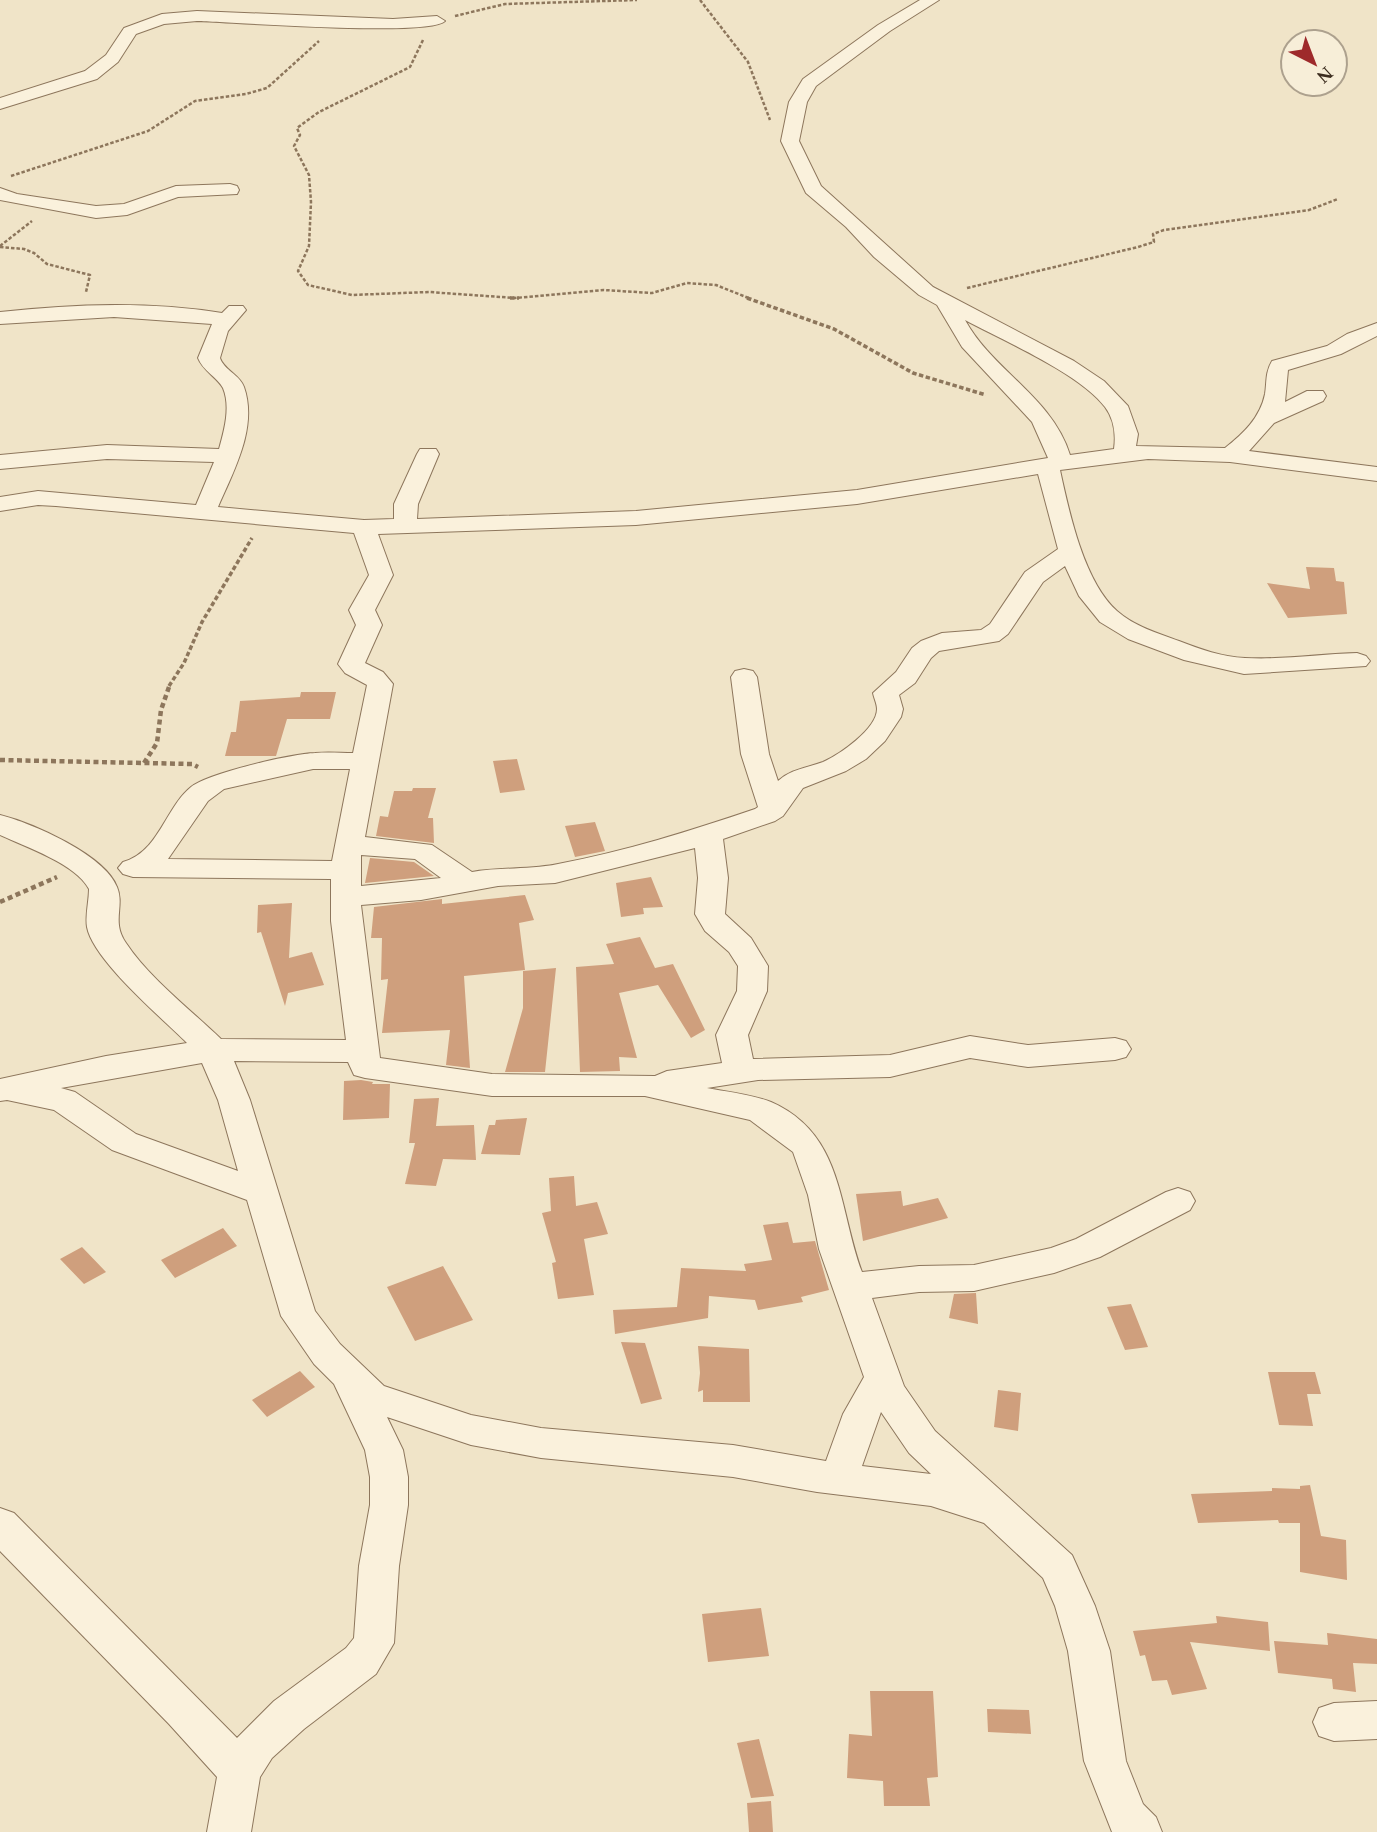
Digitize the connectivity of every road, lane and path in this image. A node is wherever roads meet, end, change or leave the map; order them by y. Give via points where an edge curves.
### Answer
1 (637, 0) edge
2 (699, 0) edge
3 (931, 0) edge
4 (339, 21) junction
5 (435, 21) junction
6 (0, 104) edge
7 (791, 134) junction
8 (10, 176) dead end
9 (230, 190) dead end
10 (0, 194) edge
11 (1338, 198) dead end
12 (53, 205) junction
13 (0, 247) edge
14 (940, 300) junction
15 (64, 313) junction
16 (0, 318) edge
17 (1377, 329) edge
18 (1315, 396) dead end
19 (1028, 405) junction
20 (1266, 419) junction
21 (428, 454) dead end
22 (1124, 454) junction
23 (1230, 455) junction
24 (228, 456) junction
25 (0, 462) edge
26 (1055, 464) junction
27 (1377, 474) edge
28 (0, 504) edge
29 (204, 513) junction
30 (262, 519) junction
31 (364, 527) junction
32 (405, 527) junction
33 (1072, 550) junction
34 (1357, 661) dead end
35 (744, 677) dead end
36 (0, 760) edge
37 (367, 761) junction
38 (144, 763) junction
39 (208, 786) junction
40 (773, 810) junction
41 (0, 824) edge
42 (708, 833) junction
43 (84, 865) junction
44 (138, 868) junction
45 (347, 871) junction
46 (466, 882) junction
47 (0, 902) edge
48 (1115, 1049) dead end
49 (213, 1050) junction
50 (362, 1051) junction
51 (740, 1071) junction
52 (645, 1085) junction
53 (0, 1090) edge
54 (261, 1192) junction
55 (1178, 1200) dead end
56 (849, 1287) junction
57 (348, 1375) junction
58 (883, 1379) junction
59 (840, 1478) junction
60 (997, 1511) junction
61 (0, 1525) edge
62 (1377, 1720) edge
63 (1334, 1723) dead end
64 (239, 1771) junction
65 (229, 1832) edge
66 (1140, 1832) edge

1 - 5 path via 505,4
2 - 7 path via 748,65 769,118
3 - 7 street via 809,83 798,102
4 - 5 street
4 - 6 street via 162,19 130,31 112,58 91,75
4 - 8 path via 267,88 195,100 148,131
5 - 19 path via 425,29 410,67 319,112 297,128 300,135 295,146 310,177 308,251 298,271 308,285 352,295 429,292 496,298 604,290 652,293 687,283 716,285 834,329 912,373
7 - 14 street via 790,141 813,189
9 - 12 street via 176,192 112,211
10 - 12 street
11 - 14 path via 1310,210 1164,230 1153,234 1154,242
12 - 13 path
13 - 15 path via 24,249 47,264 90,275 88,290
14 - 19 street via 956,327
14 - 22 street via 1096,386 1117,406 1127,434
15 - 16 street
15 - 24 street via 232,315 218,329 209,358 233,386 238,421
17 - 20 street via 1334,350 1280,366 1274,404
18 - 20 street
19 - 26 street via 1051,435
20 - 23 street
21 - 32 street via 406,505
22 - 23 street
22 - 26 street
23 - 27 street
24 - 25 street via 107,452
24 - 29 street
26 - 32 street via 857,497 754,508 636,518
26 - 33 street via 1053,491
28 - 29 street via 38,498
29 - 30 street
30 - 31 street
30 - 38 path via 167,688 158,743
31 - 32 street
31 - 37 street via 382,575 362,610 369,625 351,662 380,684
33 - 34 street via 1101,609 1115,622 1163,644 1244,666
33 - 40 street via 1034,578 999,629 972,640 942,641 921,653 906,677 886,693 890,712 873,738 831,768 791,783
35 - 40 street via 755,754
36 - 38 path
37 - 39 street via 313,761
37 - 45 street
38 - 39 path via 192,765 199,768
39 - 44 street via 160,850
40 - 42 street
41 - 43 street
42 - 46 street via 577,870
42 - 51 street via 713,878 710,914 753,966 752,991 732,1035
43 - 44 street
43 - 47 path
43 - 49 street via 104,889 102,928 113,948
44 - 45 street
45 - 46 street via 421,891
45 - 46 street via 422,851
45 - 50 street via 346,921
48 - 51 street via 1028,1056 970,1047 890,1066
49 - 50 street
49 - 53 street
49 - 54 street via 234,1100
50 - 52 street via 370,1070 492,1085
51 - 52 street
52 - 56 street via 760,1111 800,1138 821,1183
53 - 54 street via 64,1100 124,1142
54 - 57 street via 299,1316
55 - 56 street via 1088,1248 1054,1260 974,1278
56 - 58 street
57 - 59 street via 381,1402 471,1430 541,1443 733,1461
57 - 64 street via 384,1450 389,1477 374,1643 361,1661 257,1744
58 - 59 street via 868,1398
58 - 60 street via 922,1442
59 - 60 street via 931,1490
60 - 66 street via 1058,1567 1089,1651 1105,1761 1127,1817
61 - 64 street
62 - 63 street
64 - 65 street

